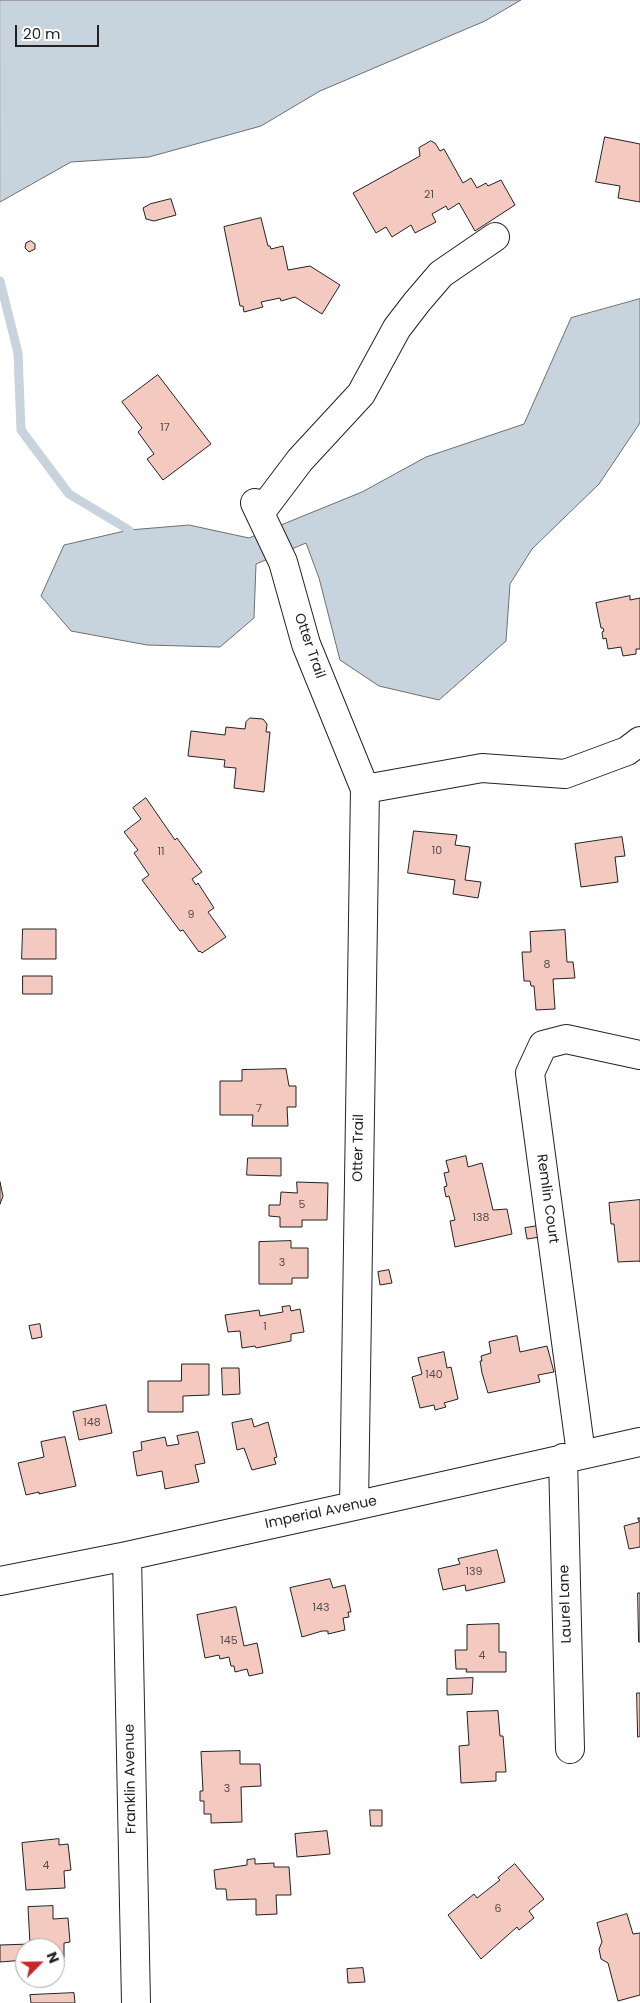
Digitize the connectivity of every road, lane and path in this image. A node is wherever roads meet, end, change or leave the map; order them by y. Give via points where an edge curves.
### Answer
1 (495, 237) dead end
2 (640, 740) edge
3 (365, 789) junction
4 (640, 1055) edge
5 (640, 1442) edge
6 (572, 1456) junction
7 (354, 1506) junction
8 (127, 1556) junction
9 (0, 1581) edge
10 (570, 1750) dead end
11 (136, 2003) edge

1 - 3 street, Otter Trail via 441,274 397,328 361,394 258,508 283,562 306,644
2 - 3 street via 627,752 565,774 482,768
3 - 7 street, Otter Trail
4 - 6 street, Remlin Court via 566,1039 543,1045 530,1073
5 - 6 street, Imperial Avenue
6 - 7 street, Imperial Avenue
6 - 10 street, Laurel Lane
7 - 8 street, Imperial Avenue
8 - 9 street, Imperial Avenue
8 - 11 street, Franklin Avenue

